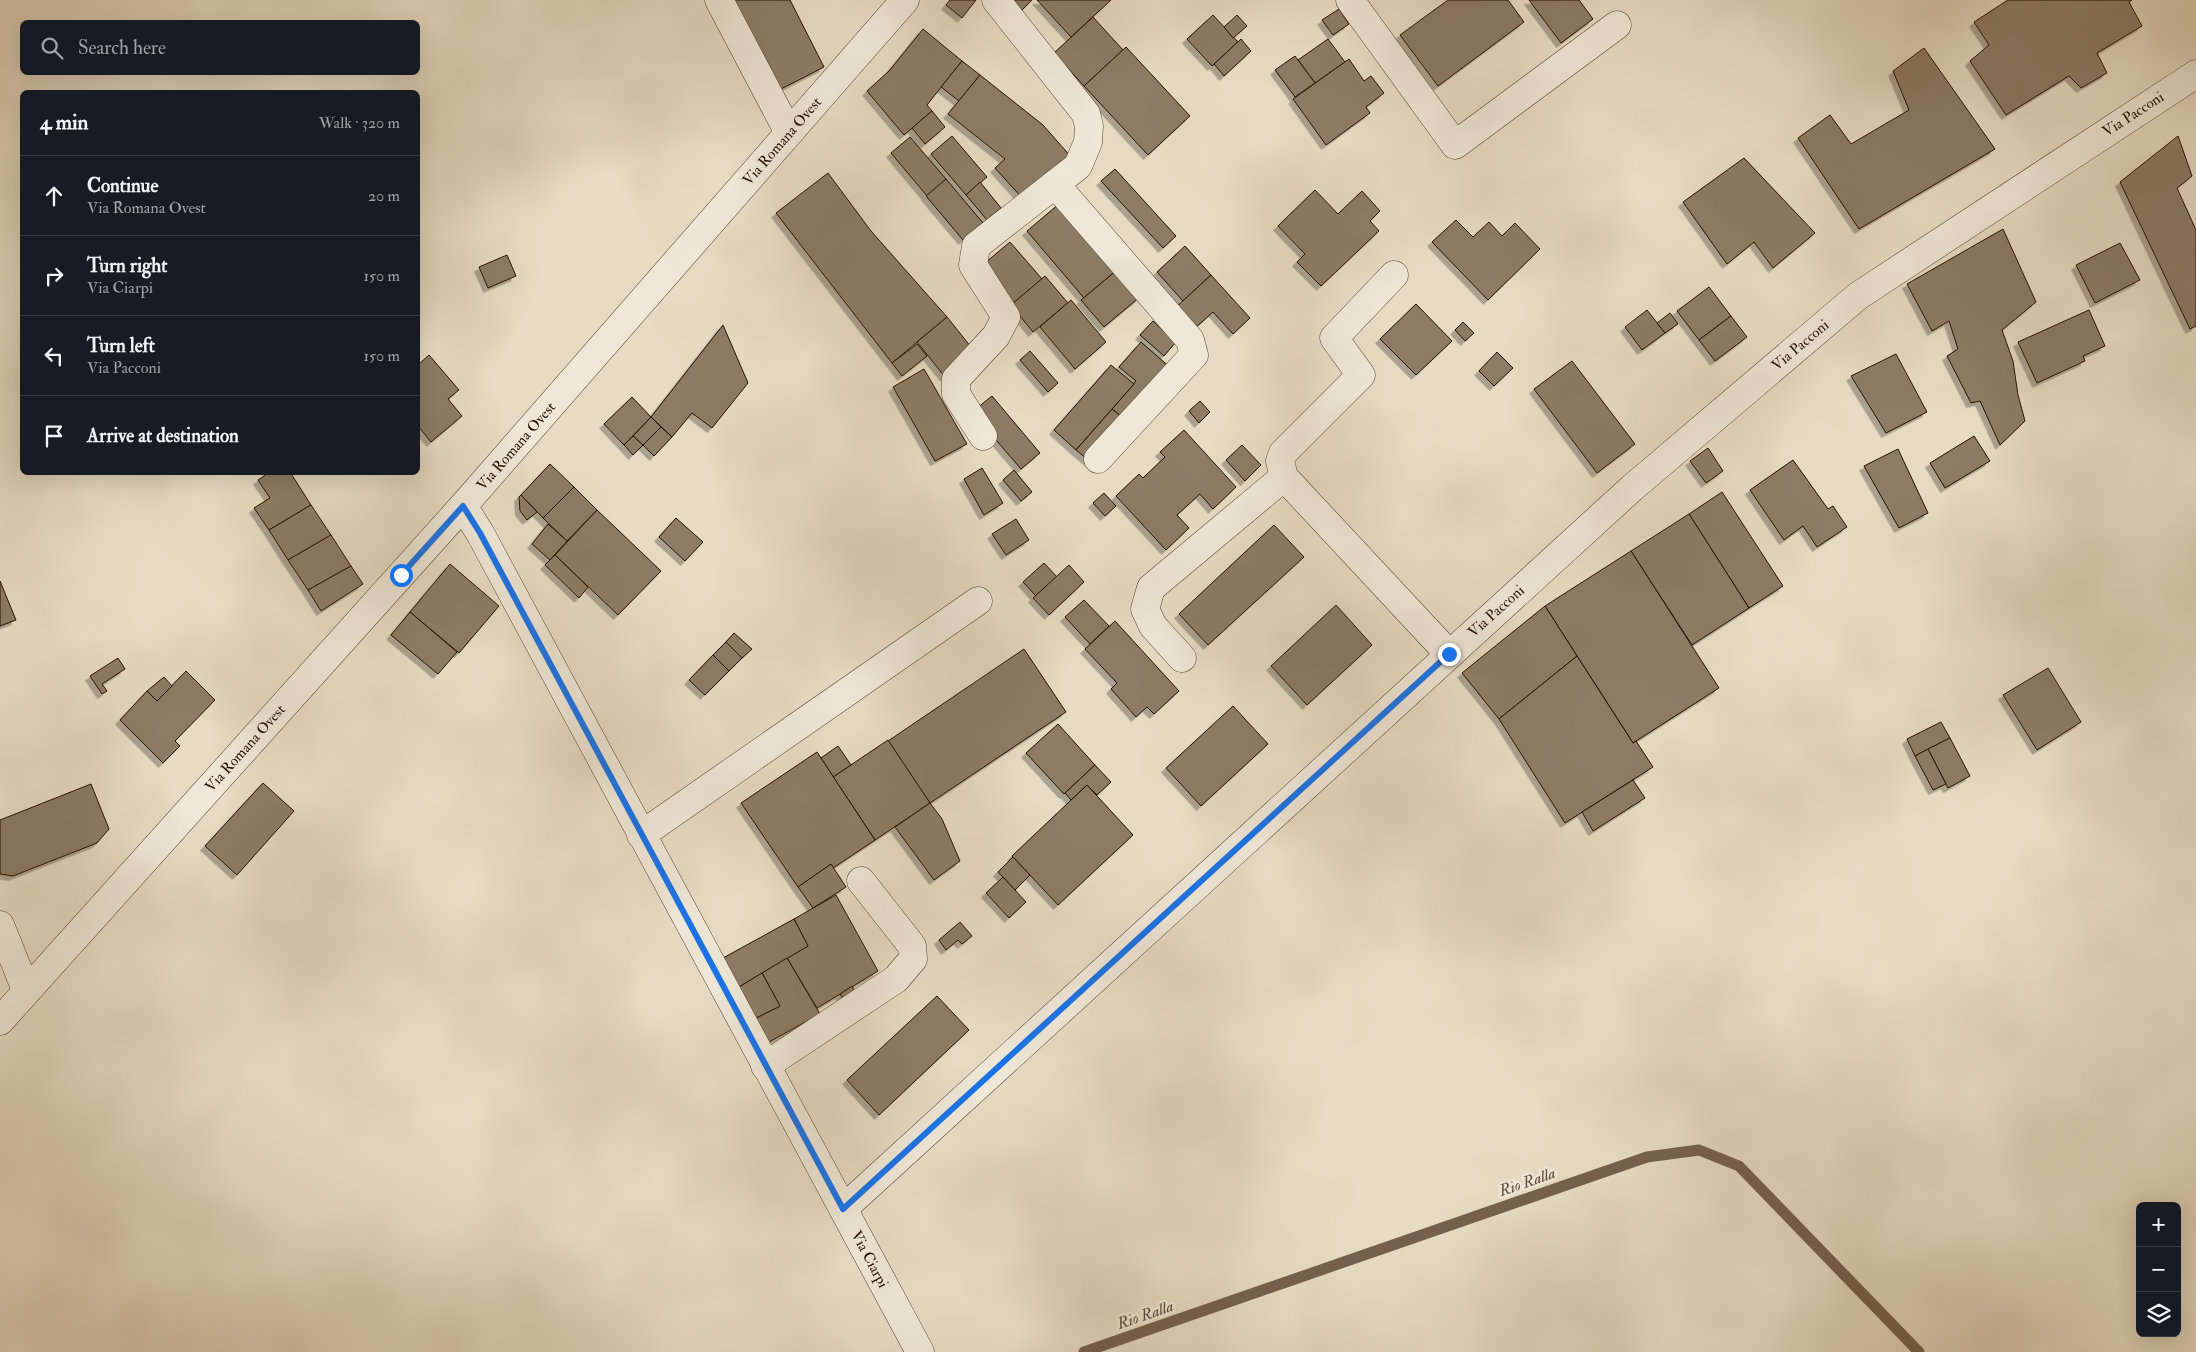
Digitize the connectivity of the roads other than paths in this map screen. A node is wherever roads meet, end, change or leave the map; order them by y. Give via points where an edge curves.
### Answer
1 (719, 0) edge
2 (905, 0) edge
3 (996, 0) edge
4 (1350, 0) edge
5 (1617, 25) dead end
6 (2196, 74) edge
7 (789, 133) junction
8 (1055, 184) junction
9 (1394, 275) dead end
10 (983, 436) dead end
11 (1098, 459) dead end
12 (1284, 477) junction
13 (463, 506) junction
14 (978, 601) dead end
15 (1449, 654) junction
16 (1182, 658) dead end
17 (641, 835) junction
18 (861, 881) dead end
19 (0, 925) edge
20 (26, 990) junction
21 (0, 1021) edge
22 (765, 1066) junction
23 (843, 1209) junction
24 (920, 1352) edge

1 - 7 street
2 - 7 street, Via Romana Ovest
3 - 8 street via 1086,114 1090,126 1088,142 1078,166
4 - 5 street via 1455,145
6 - 15 street, Via Pacconi via 1858,296 1632,488
7 - 13 street, Via Romana Ovest
8 - 10 street via 976,246 973,265 1006,317 996,336 956,379 956,394
8 - 11 street via 1190,340 1194,354
9 - 12 street via 1334,338 1361,375 1283,454 1280,460
12 - 15 street
12 - 16 street via 1151,588 1144,608 1153,626
13 - 17 street, Via Ciarpi
13 - 20 street, Via Romana Ovest
14 - 17 street
15 - 23 street, Via Pacconi
17 - 22 street, Via Ciarpi
18 - 22 street via 912,946 913,959 896,979
19 - 20 street
20 - 21 street, Via Romana Ovest
22 - 23 street, Via Ciarpi
23 - 24 street, Via Ciarpi

